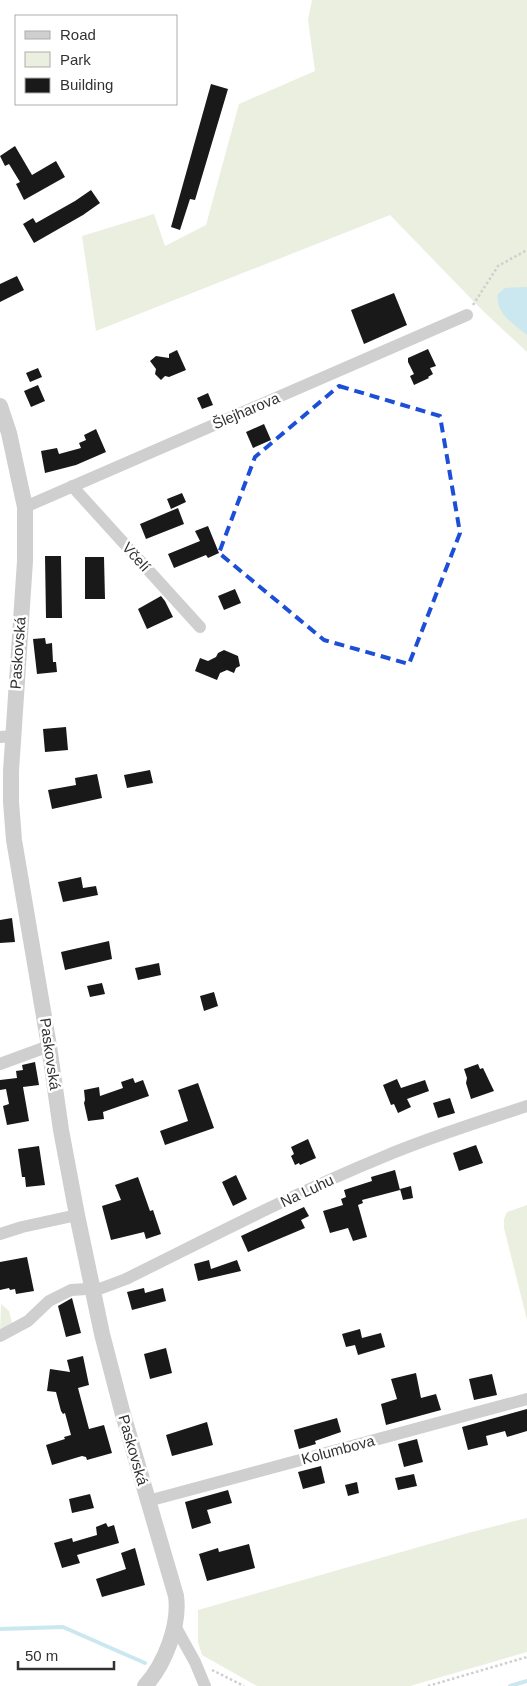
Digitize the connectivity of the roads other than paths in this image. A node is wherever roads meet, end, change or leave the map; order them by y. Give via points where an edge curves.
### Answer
1 (467, 315) road end
2 (0, 406) edge
3 (72, 486) junction
4 (25, 507) junction
5 (200, 627) dead end
6 (6, 736) edge
7 (49, 1046) junction
8 (0, 1064) edge
9 (527, 1106) edge
10 (76, 1215) junction
11 (0, 1234) edge
12 (92, 1288) junction
13 (0, 1336) edge
14 (527, 1399) edge
15 (148, 1501) junction
16 (176, 1626) junction
17 (149, 1682) edge
18 (204, 1684) edge

1 - 3 street, Šlejharova
2 - 4 street, Paskovská via 10,433
3 - 4 street, Šlejharova
3 - 5 street, Včelí
4 - 6 street, Paskovská via 25,560
6 - 7 street, Paskovská via 14,840
7 - 8 street
7 - 10 street, Paskovská
9 - 12 street, Na Luhu via 384,1156 126,1280
10 - 11 street
10 - 12 street, Paskovská
12 - 13 street, Na Luhu via 71,1290 48,1301 28,1321
12 - 15 street, Paskovská
14 - 15 street, Kolumbova
15 - 16 street, Paskovská via 176,1596
16 - 17 street, Paskovská via 163,1660
16 - 18 street

